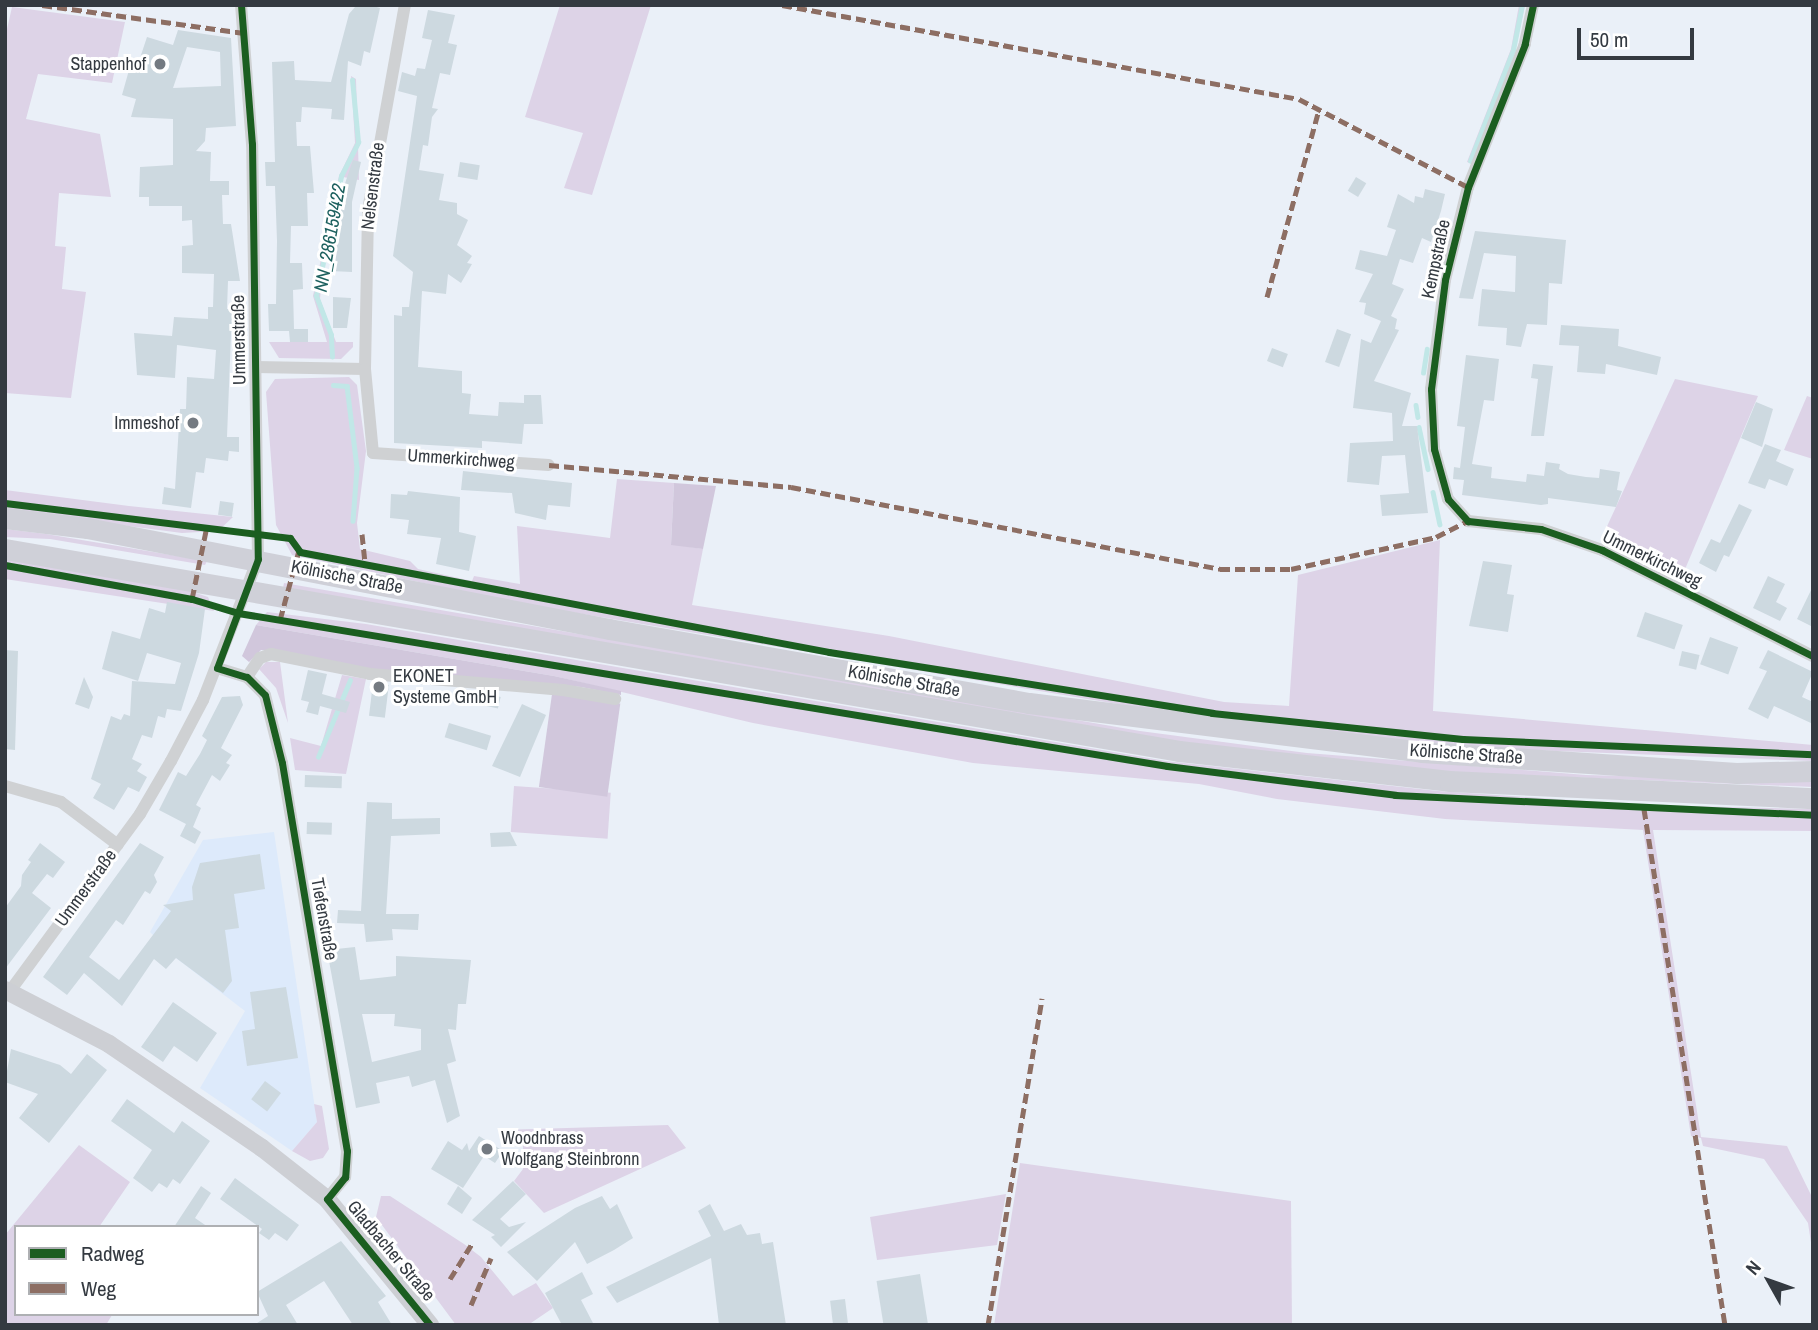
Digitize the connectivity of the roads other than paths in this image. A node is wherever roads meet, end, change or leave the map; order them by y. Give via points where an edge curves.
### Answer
1 (241, 5) edge
2 (405, 5) edge
3 (1533, 5) edge
4 (256, 367) junction
5 (365, 369) junction
6 (373, 453) joint
7 (548, 466) dead end
8 (5, 519) edge
9 (1468, 521) joint
10 (5, 549) edge
11 (258, 559) junction
12 (245, 592) junction
13 (1813, 656) edge
14 (217, 667) junction
15 (247, 677) junction
16 (615, 699) dead end
17 (1813, 771) edge
18 (5, 786) edge
19 (1813, 797) edge
20 (118, 845) junction
21 (8, 991) edge
22 (327, 1199) junction
23 (430, 1325) edge

1 - 4 street, Ummerstraße via 251,144
2 - 5 street, Nelsenstraße via 368,210
3 - 9 street, Kempstraße via 1525,44 1468,187 1435,346 1431,389 1434,449 1448,499
4 - 5 street
4 - 11 street, Ummerstraße
5 - 6 street, Nelsenstraße
6 - 7 street, Ummerkirchweg
8 - 11 main road, Kölnische Straße via 87,528
9 - 13 street, Ummerkirchweg via 1541,529 1602,550
10 - 12 main road, Kölnische Straße
11 - 12 street, Ummerstraße
11 - 17 main road, Kölnische Straße via 610,629 1029,703 1422,752 1736,773
12 - 14 street, Ummerstraße
12 - 19 main road, Kölnische Straße via 1180,751 1449,781
14 - 15 street
14 - 20 street, Ummerstraße via 171,761
15 - 16 street via 260,658 271,654 370,674 563,690
15 - 22 street, Tiefenstraße via 265,695 282,763 347,1151 345,1177
18 - 20 street via 61,802
20 - 21 street, Ummerstraße
21 - 22 main road, Gladbacher Straße via 109,1044 262,1148
22 - 23 main road, Gladbacher Straße

